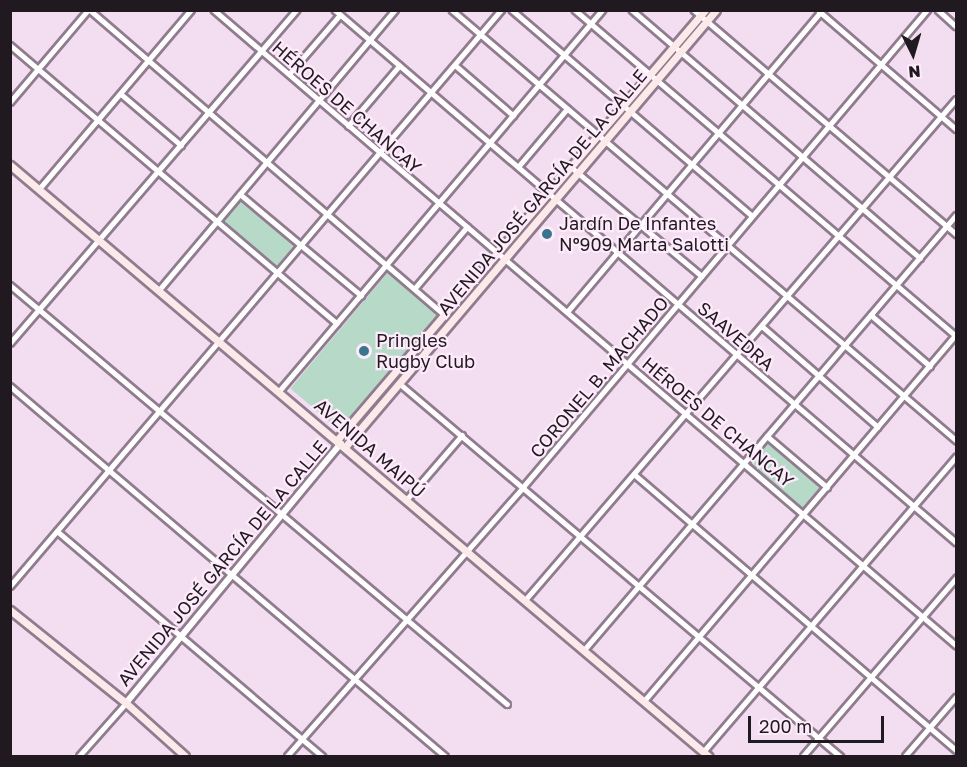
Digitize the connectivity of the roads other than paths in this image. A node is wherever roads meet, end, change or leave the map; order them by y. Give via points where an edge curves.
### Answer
1 (89, 10) edge
2 (191, 10) edge
3 (214, 10) edge
4 (296, 10) edge
5 (335, 10) edge
6 (452, 10) edge
7 (501, 10) edge
8 (512, 10) edge
9 (575, 10) edge
10 (602, 10) edge
11 (632, 10) edge
12 (716, 10) edge
13 (927, 10) edge
14 (938, 10) edge
15 (393, 11) edge
16 (820, 11) edge
17 (340, 15) junction
18 (701, 15) edge
19 (591, 24) junction
20 (957, 26) edge
21 (480, 34) junction
22 (370, 40) junction
23 (10, 45) edge
24 (678, 49) junction
25 (261, 51) junction
26 (563, 56) junction
27 (149, 60) junction
28 (455, 64) junction
29 (881, 64) junction
30 (399, 66) junction
31 (39, 69) junction
32 (769, 73) junction
33 (289, 74) junction
34 (650, 76) junction
35 (656, 81) junction
36 (539, 84) junction
37 (431, 93) junction
38 (121, 94) junction
39 (957, 99) edge
40 (319, 100) junction
41 (10, 102) edge
42 (742, 105) junction
43 (623, 107) junction
44 (567, 109) junction
45 (210, 112) junction
46 (630, 113) junction
47 (513, 115) junction
48 (942, 116) junction
49 (98, 120) junction
50 (829, 125) junction
51 (348, 126) junction
52 (957, 129) edge
53 (718, 133) junction
54 (598, 136) junction
55 (604, 142) junction
56 (490, 143) junction
57 (182, 145) junction
58 (379, 153) junction
59 (803, 157) junction
60 (267, 162) junction
61 (10, 165) edge
62 (691, 165) junction
63 (518, 167) junction
64 (572, 167) junction
65 (159, 172) junction
66 (579, 173) junction
67 (890, 177) junction
68 (779, 185) junction
69 (39, 189) junction
70 (240, 194) junction
71 (548, 194) junction
72 (667, 194) junction
73 (555, 200) junction
74 (438, 203) junction
75 (863, 209) junction
76 (327, 214) junction
77 (957, 215) edge
78 (752, 216) junction
79 (217, 221) junction
80 (641, 224) junction
81 (947, 226) junction
82 (467, 227) junction
83 (957, 234) edge
84 (840, 237) junction
85 (101, 240) junction
86 (301, 245) junction
87 (728, 245) junction
88 (617, 252) junction
89 (497, 254) junction
90 (920, 258) junction
91 (504, 259) junction
92 (387, 264) junction
93 (277, 273) junction
94 (702, 276) junction
95 (10, 285) edge
96 (897, 285) junction
97 (415, 288) junction
98 (159, 290) junction
99 (361, 295) junction
100 (788, 297) junction
101 (678, 304) junction
102 (40, 310) junction
103 (567, 312) junction
104 (445, 315) junction
105 (871, 315) junction
106 (337, 323) junction
107 (763, 327) junction
108 (956, 336) edge
109 (218, 342) junction
110 (10, 343) edge
111 (845, 346) junction
112 (739, 356) junction
113 (627, 363) junction
114 (930, 366) junction
115 (818, 377) junction
116 (399, 382) junction
117 (10, 386) edge
118 (280, 390) junction
119 (904, 396) junction
120 (795, 404) junction
121 (159, 412) junction
122 (687, 415) junction
123 (878, 427) junction
124 (462, 435) junction
125 (767, 436) junction
126 (957, 440) edge
127 (341, 443) junction
128 (855, 455) junction
129 (957, 457) edge
130 (744, 463) junction
131 (108, 472) junction
132 (634, 474) junction
133 (523, 487) junction
134 (827, 487) junction
135 (407, 499) junction
136 (914, 505) junction
137 (804, 513) junction
138 (281, 515) junction
139 (692, 524) junction
140 (57, 531) junction
141 (581, 536) junction
142 (957, 542) edge
143 (466, 549) junction
144 (863, 565) junction
145 (231, 575) junction
146 (752, 575) junction
147 (957, 578) edge
148 (10, 586) edge
149 (639, 586) junction
150 (526, 599) junction
151 (10, 610) edge
152 (924, 617) junction
153 (404, 619) junction
154 (811, 625) junction
155 (699, 636) junction
156 (180, 637) junction
157 (957, 645) edge
158 (584, 650) junction
159 (872, 677) junction
160 (352, 680) junction
161 (758, 687) junction
162 (957, 697) edge
163 (644, 701) junction
164 (126, 703) junction
165 (507, 704) dead end
166 (930, 728) junction
167 (819, 738) junction
168 (302, 739) junction
169 (957, 750) edge
170 (706, 754) edge
171 (79, 756) edge
172 (184, 756) edge
173 (287, 756) edge
174 (322, 756) edge
175 (445, 756) edge
176 (803, 756) edge
177 (840, 756) edge
178 (905, 756) edge

1 - 27 street
1 - 31 street
2 - 27 street
3 - 25 street, HÉROES DE CHANCAY
4 - 25 street
5 - 17 street, SAAVEDRA
6 - 21 street
7 - 21 street
8 - 26 street
9 - 19 street
10 - 19 street
11 - 24 street
12 - 18 main road, AVENIDA JOSÉ GARCÍA DE LA CALLE
13 - 29 street, CORONEL B. MACHADO
14 - 20 street
15 - 22 street
16 - 29 street
16 - 32 street
17 - 22 street, SAAVEDRA
17 - 33 street
18 - 24 main road, AVENIDA JOSÉ GARCÍA DE LA CALLE
18 - 32 street
19 - 26 street
19 - 34 street
21 - 28 street
21 - 36 street
22 - 30 street, SAAVEDRA
22 - 40 street
23 - 31 street
24 - 34 main road, AVENIDA JOSÉ GARCÍA DE LA CALLE
24 - 35 main road, AVENIDA JOSÉ GARCÍA DE LA CALLE
24 - 42 street
25 - 33 street, HÉROES DE CHANCAY
25 - 45 street
26 - 36 street
26 - 43 street
27 - 38 street
27 - 45 street
28 - 37 street
28 - 47 street
29 - 48 street
29 - 50 street, CORONEL B. MACHADO
30 - 37 street, SAAVEDRA
30 - 51 street
31 - 41 street
31 - 49 street
32 - 42 street
32 - 50 street
33 - 40 street, HÉROES DE CHANCAY
34 - 35 street
34 - 43 main road, AVENIDA JOSÉ GARCÍA DE LA CALLE
35 - 46 main road, AVENIDA JOSÉ GARCÍA DE LA CALLE
35 - 53 street
36 - 44 street
36 - 47 street
37 - 56 street, SAAVEDRA
37 - 58 street
38 - 49 street
38 - 57 street
39 - 48 street
40 - 51 street, HÉROES DE CHANCAY
40 - 60 street
42 - 53 street
42 - 59 street
43 - 46 street
43 - 54 main road, AVENIDA JOSÉ GARCÍA DE LA CALLE
44 - 54 street
44 - 63 street
45 - 57 street
45 - 60 street
46 - 55 main road, AVENIDA JOSÉ GARCÍA DE LA CALLE
46 - 62 street
47 - 56 street
48 - 52 street
48 - 67 street
49 - 65 street
49 - 69 street
50 - 59 street, CORONEL B. MACHADO
50 - 67 street
51 - 58 street, HÉROES DE CHANCAY
53 - 62 street
53 - 68 street
54 - 55 street
54 - 64 main road, AVENIDA JOSÉ GARCÍA DE LA CALLE
55 - 66 main road, AVENIDA JOSÉ GARCÍA DE LA CALLE
55 - 72 street
56 - 63 street, SAAVEDRA
56 - 74 street
57 - 65 street
58 - 74 street, HÉROES DE CHANCAY
58 - 76 street
59 - 68 street, CORONEL B. MACHADO
59 - 75 street
60 - 70 street
60 - 76 street
61 - 69 main road, AVENIDA MAIPÚ
62 - 72 street
62 - 78 street
63 - 71 street, SAAVEDRA
64 - 66 street
64 - 71 main road, AVENIDA JOSÉ GARCÍA DE LA CALLE
65 - 79 street
65 - 85 street
66 - 73 main road, AVENIDA JOSÉ GARCÍA DE LA CALLE
66 - 80 street
67 - 75 street
67 - 81 street
68 - 78 street, CORONEL B. MACHADO
68 - 84 street
69 - 85 main road, AVENIDA MAIPÚ
70 - 79 street
70 - 86 street
71 - 73 street, SAAVEDRA
71 - 89 main road, AVENIDA JOSÉ GARCÍA DE LA CALLE
72 - 80 street
72 - 87 street
73 - 88 street, SAAVEDRA
73 - 91 main road, AVENIDA JOSÉ GARCÍA DE LA CALLE
74 - 82 street, HÉROES DE CHANCAY
74 - 92 street
75 - 84 street
75 - 90 street
76 - 86 street
76 - 92 street
77 - 81 street
78 - 87 street, CORONEL B. MACHADO
79 - 93 street
79 - 98 street
80 - 88 street
80 - 94 street
81 - 83 street
81 - 90 street
82 - 89 street, HÉROES DE CHANCAY
82 - 97 street
84 - 96 street
84 - 100 street
85 - 98 main road, AVENIDA MAIPÚ
85 - 102 street
86 - 93 street
86 - 99 street
87 - 94 street, CORONEL B. MACHADO
87 - 100 street
88 - 101 street, SAAVEDRA
88 - 103 street
89 - 91 street, HÉROES DE CHANCAY
89 - 104 main road, AVENIDA JOSÉ GARCÍA DE LA CALLE
90 - 96 street
91 - 103 street, HÉROES DE CHANCAY
91 - 116 main road, AVENIDA JOSÉ GARCÍA DE LA CALLE
92 - 97 street
92 - 99 street
93 - 106 street
93 - 109 street
94 - 101 street, CORONEL B. MACHADO
95 - 102 street
96 - 105 street
96 - 108 street
97 - 104 street
98 - 109 main road, AVENIDA MAIPÚ
99 - 106 street
100 - 107 street
100 - 111 street
101 - 112 street, SAAVEDRA
101 - 113 street, CORONEL B. MACHADO
102 - 110 street
102 - 121 street
103 - 113 street, HÉROES DE CHANCAY
104 - 127 main road, AVENIDA JOSÉ GARCÍA DE LA CALLE
105 - 111 street
105 - 114 street
106 - 118 street
107 - 112 street
107 - 115 street
108 - 114 street
109 - 118 main road, AVENIDA MAIPÚ
109 - 121 street
111 - 115 street
111 - 119 street
112 - 120 street, SAAVEDRA
112 - 122 street
113 - 122 street, HÉROES DE CHANCAY
113 - 133 street, CORONEL B. MACHADO
114 - 119 street
115 - 120 street
115 - 123 street
116 - 124 street
116 - 127 main road, AVENIDA JOSÉ GARCÍA DE LA CALLE
117 - 131 street
118 - 127 main road, AVENIDA MAIPÚ
119 - 123 street
119 - 126 street
120 - 125 street
120 - 128 street, SAAVEDRA
121 - 131 street
121 - 138 street
122 - 130 street, HÉROES DE CHANCAY
122 - 132 street
123 - 128 street
124 - 133 street
124 - 135 street
125 - 130 street
125 - 134 street
127 - 135 main road, AVENIDA MAIPÚ
127 - 138 street, AVENIDA JOSÉ GARCÍA DE LA CALLE
128 - 134 street
128 - 136 street, SAAVEDRA
129 - 136 street
130 - 137 street, HÉROES DE CHANCAY
130 - 139 street
131 - 140 street
131 - 145 street
132 - 139 street
132 - 141 street
133 - 141 street
133 - 143 street, CORONEL B. MACHADO
134 - 137 street
135 - 143 main road, AVENIDA MAIPÚ
136 - 142 street, SAAVEDRA
136 - 144 street
137 - 144 street, HÉROES DE CHANCAY
137 - 146 street
138 - 145 street, AVENIDA JOSÉ GARCÍA DE LA CALLE
138 - 153 street
139 - 146 street
139 - 149 street
140 - 148 street
140 - 156 street
141 - 149 street
141 - 150 street
143 - 150 main road, AVENIDA MAIPÚ
143 - 153 street, CORONEL B. MACHADO
144 - 152 street, HÉROES DE CHANCAY
144 - 154 street
145 - 156 street, AVENIDA JOSÉ GARCÍA DE LA CALLE
145 - 160 street
146 - 154 street
146 - 155 street
147 - 152 street
149 - 155 street
149 - 158 street
150 - 158 main road, AVENIDA MAIPÚ
151 - 164 main road
152 - 157 street, HÉROES DE CHANCAY
152 - 159 street
153 - 160 street, CORONEL B. MACHADO
153 - 165 street
154 - 159 street
154 - 161 street
155 - 161 street
155 - 163 street
156 - 164 street, AVENIDA JOSÉ GARCÍA DE LA CALLE
156 - 168 street
158 - 163 main road, AVENIDA MAIPÚ
159 - 166 street
159 - 167 street
160 - 168 street, CORONEL B. MACHADO
160 - 175 street
161 - 167 street
161 - 170 street
162 - 166 street
163 - 170 main road, AVENIDA MAIPÚ
164 - 171 street
164 - 172 main road
166 - 169 street
166 - 178 street
167 - 176 street
167 - 177 street
168 - 173 street, CORONEL B. MACHADO
168 - 174 street

